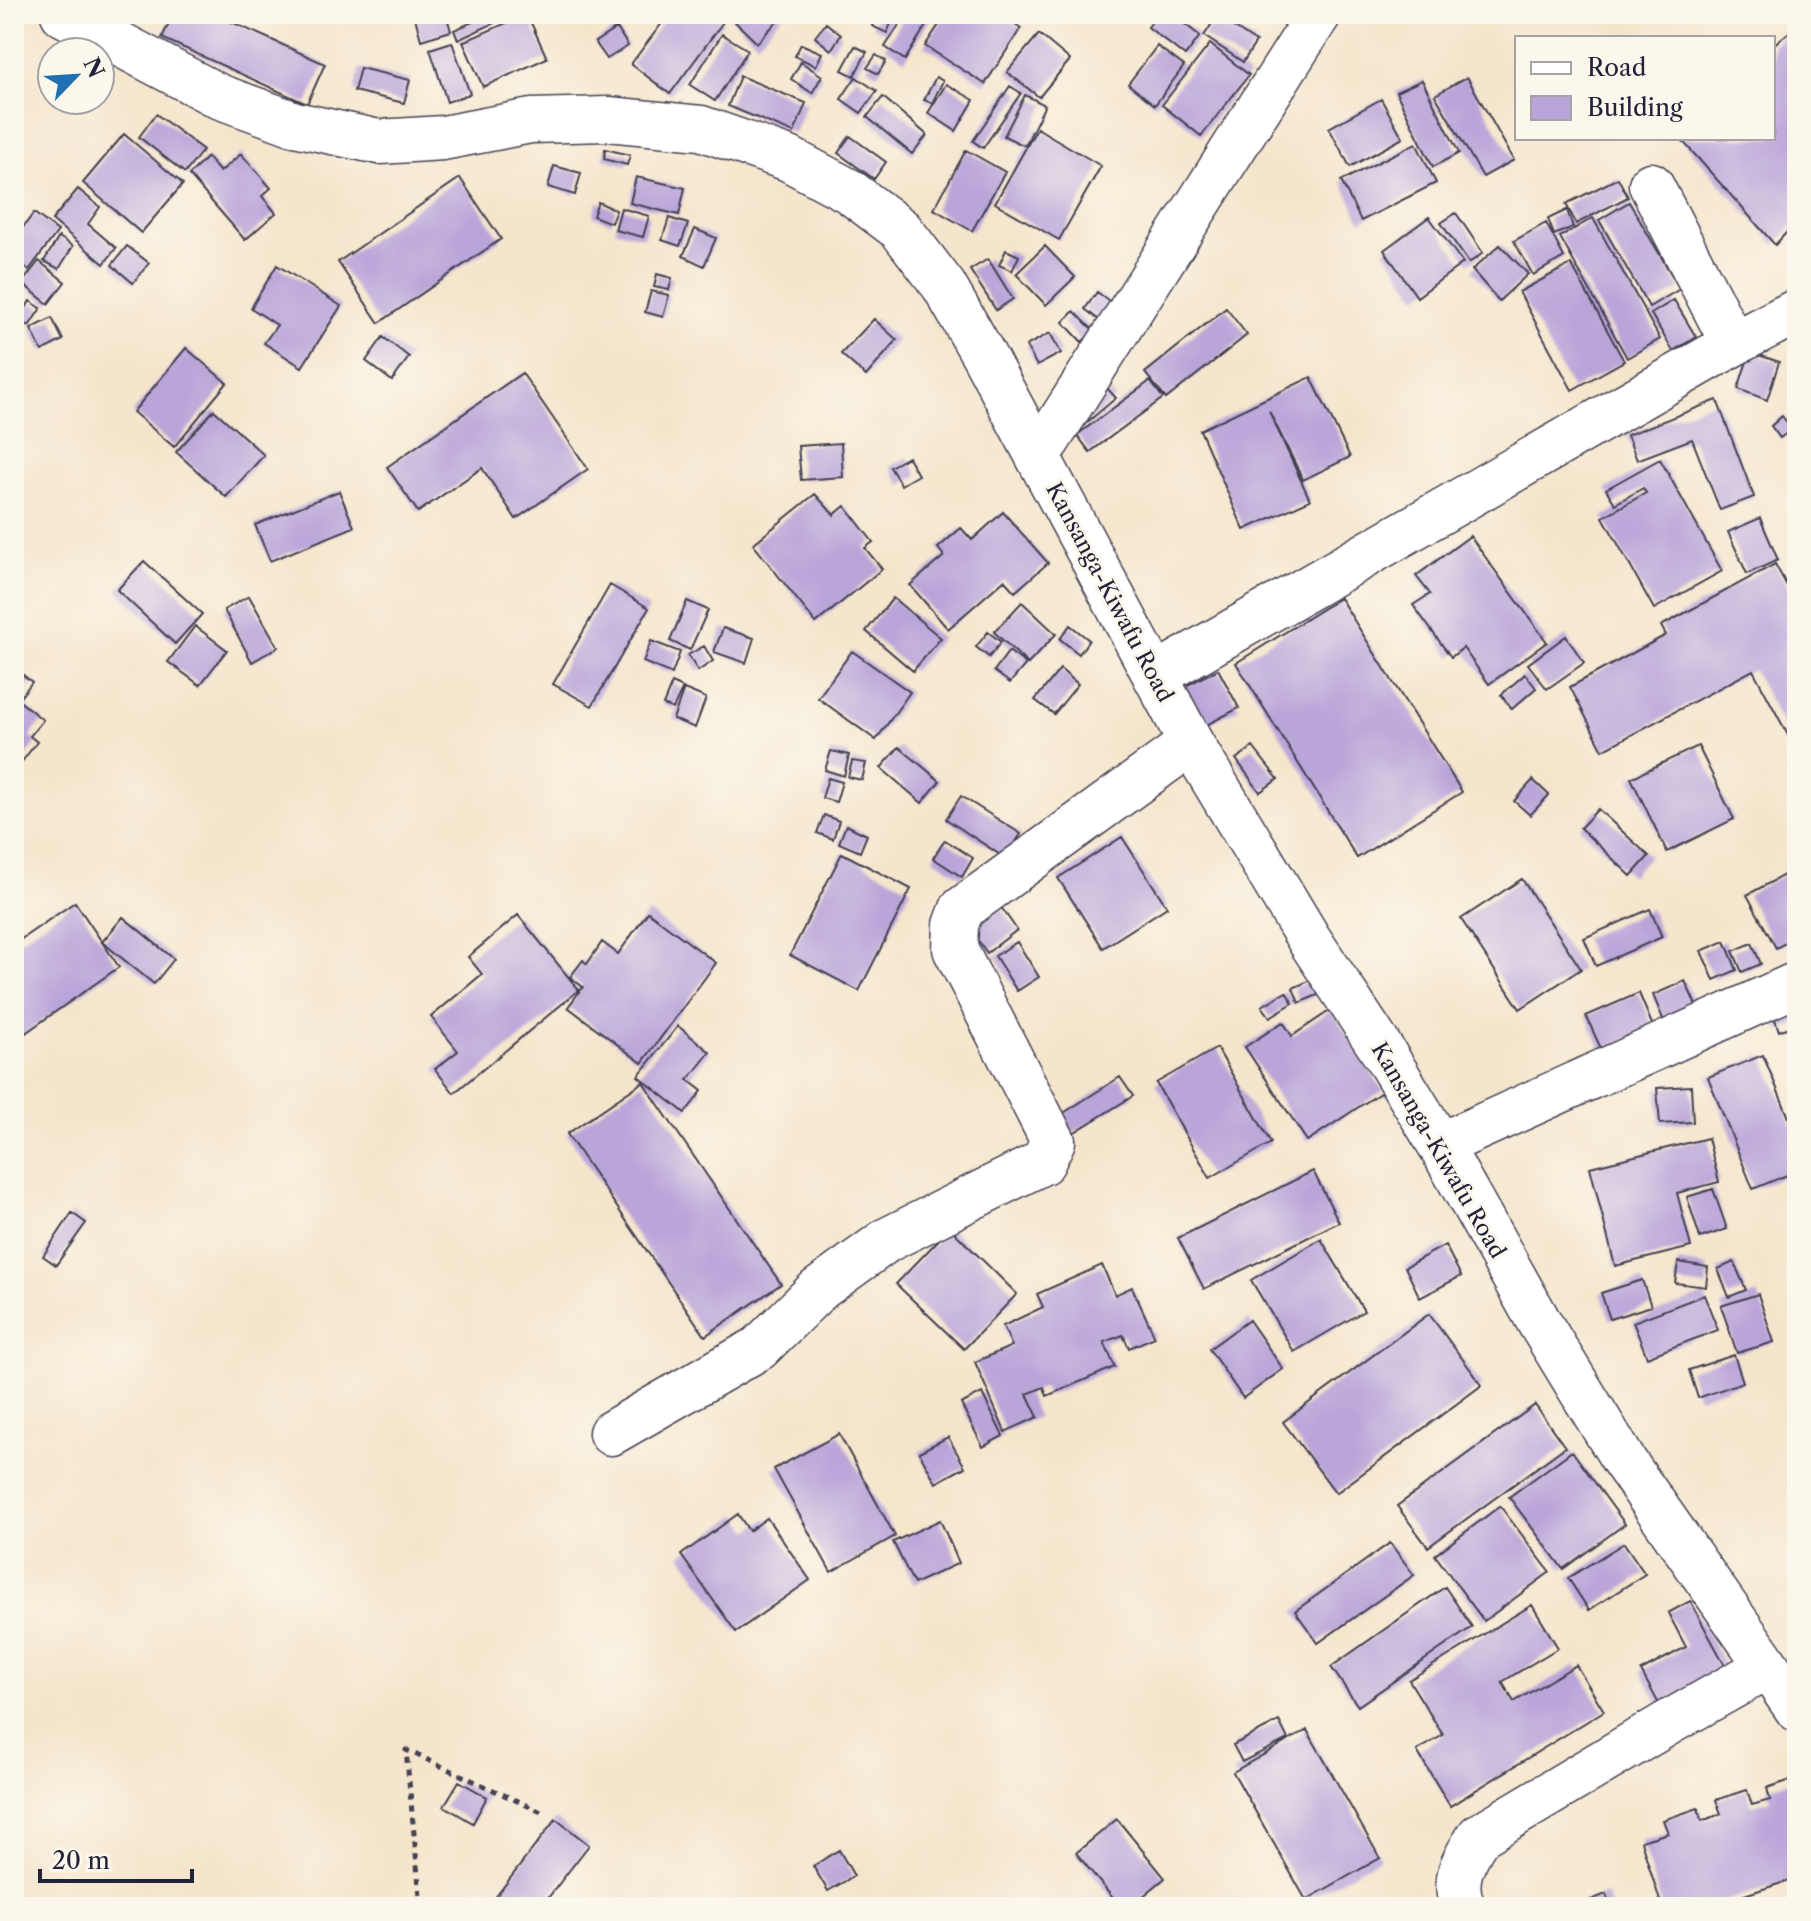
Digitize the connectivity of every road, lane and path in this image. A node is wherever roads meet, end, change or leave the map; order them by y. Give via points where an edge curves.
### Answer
1 (63, 14) edge
2 (1319, 14) edge
3 (1651, 185) dead end
4 (1797, 311) edge
5 (1733, 344) junction
6 (1038, 456) junction
7 (1155, 676) junction
8 (1191, 743) junction
9 (1797, 984) edge
10 (1440, 1145) junction
11 (611, 1433) dead end
12 (1767, 1667) junction
13 (1797, 1709) edge
14 (546, 1814) dead end
15 (421, 1907) edge
16 (1463, 1907) edge

1 - 6 street, Kansanga-Kiwafu Road via 218,96 295,124 379,142 443,138 531,121 608,119 701,128 789,159 849,191 901,230 944,286
2 - 6 street
3 - 5 street
4 - 5 street
5 - 7 street
6 - 7 street, Kansanga-Kiwafu Road
7 - 8 street, Kansanga-Kiwafu Road
8 - 10 street, Kansanga-Kiwafu Road
8 - 11 street via 962,909 956,925 955,949 1053,1141 1043,1162 887,1240 818,1290 759,1348
9 - 10 street
10 - 12 street, Kansanga-Kiwafu Road via 1622,1458
12 - 13 street, Kansanga-Kiwafu Road
12 - 16 street via 1479,1836 1460,1865 1458,1895
14 - 15 path via 406,1750

